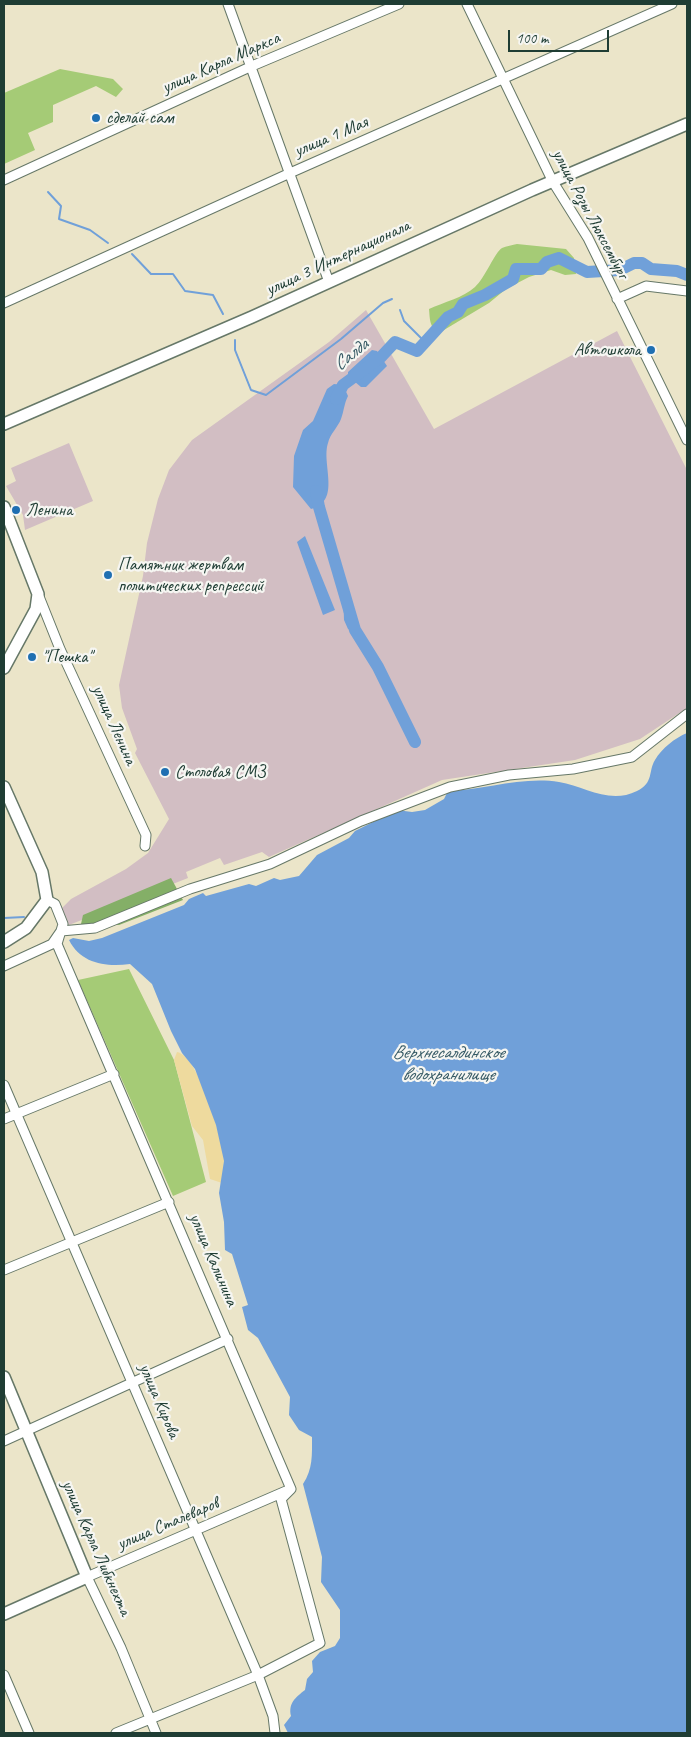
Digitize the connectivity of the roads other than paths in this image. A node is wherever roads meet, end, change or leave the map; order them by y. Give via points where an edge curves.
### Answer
1 (228, 4) edge
2 (399, 4) edge
3 (466, 4) edge
4 (672, 4) edge
5 (252, 66) junction
6 (503, 80) junction
7 (687, 124) edge
8 (290, 173) junction
9 (4, 180) edge
10 (553, 182) junction
11 (329, 282) junction
12 (687, 290) edge
13 (617, 299) junction
14 (4, 303) edge
15 (4, 424) edge
16 (687, 440) edge
17 (4, 508) edge
18 (38, 594) junction
19 (4, 668) edge
20 (687, 714) edge
21 (4, 787) edge
22 (145, 846) dead end
23 (47, 900) junction
24 (61, 931) junction
25 (4, 942) edge
26 (4, 966) edge
27 (114, 1074) junction
28 (4, 1085) edge
29 (16, 1114) junction
30 (4, 1119) edge
31 (169, 1202) junction
32 (72, 1241) junction
33 (4, 1270) edge
34 (228, 1339) junction
35 (4, 1376) edge
36 (134, 1384) junction
37 (26, 1431) junction
38 (4, 1441) edge
39 (291, 1489) junction
40 (197, 1531) junction
41 (87, 1577) junction
42 (4, 1614) edge
43 (4, 1675) edge
44 (258, 1675) junction
45 (150, 1720) junction
46 (29, 1733) edge
47 (116, 1733) edge
48 (156, 1733) edge
49 (275, 1733) edge

1 - 5 street
2 - 5 street, улица Карла Маркса
3 - 6 street, улица Розы Люксембург
4 - 6 street, улица 1 Мая
5 - 8 street
5 - 9 street, улица Карла Маркса
6 - 8 street, улица 1 Мая
6 - 10 street, улица Розы Люксембург
7 - 10 main road, улица 3 Интернационала
8 - 11 street
8 - 14 street, улица 1 Мая
10 - 11 main road, улица 3 Интернационала
10 - 13 street, улица Розы Люксембург via 588,238
11 - 15 main road, улица 3 Интернационала
12 - 13 street via 646,286
13 - 16 street, улица Розы Люксембург
17 - 18 main road, улица Ленина
18 - 19 main road via 36,609
18 - 22 street, улица Ленина via 146,835
20 - 24 street via 632,757 450,787 361,821 270,864 190,888 95,928
21 - 23 main road via 42,872
23 - 24 street, улица Калинина via 55,904 64,924
23 - 25 main road via 26,928
24 - 26 street via 52,944
24 - 27 street, улица Калинина via 57,944
27 - 29 street
27 - 31 street, улица Калинина
28 - 29 street, улица Кирова
29 - 30 street
29 - 32 street, улица Кирова
31 - 32 street
31 - 34 street, улица Калинина
32 - 33 street
32 - 36 street, улица Кирова
34 - 36 street
34 - 39 street, улица Калинина
35 - 37 main road, улица Карла Либкнехта
36 - 37 street
36 - 40 street, улица Кирова
37 - 38 street
37 - 41 main road, улица Карла Либкнехта
39 - 40 street, улица Сталеваров
39 - 44 street via 282,1499 320,1643
40 - 41 street, улица Сталеваров
40 - 44 street, улица Кирова
41 - 42 main road, улица Сталеваров
41 - 45 street, улица Карла Либкнехта
43 - 46 street
44 - 45 street
44 - 49 street, улица Кирова via 274,1716
45 - 47 street
45 - 48 street, улица Карла Либкнехта

